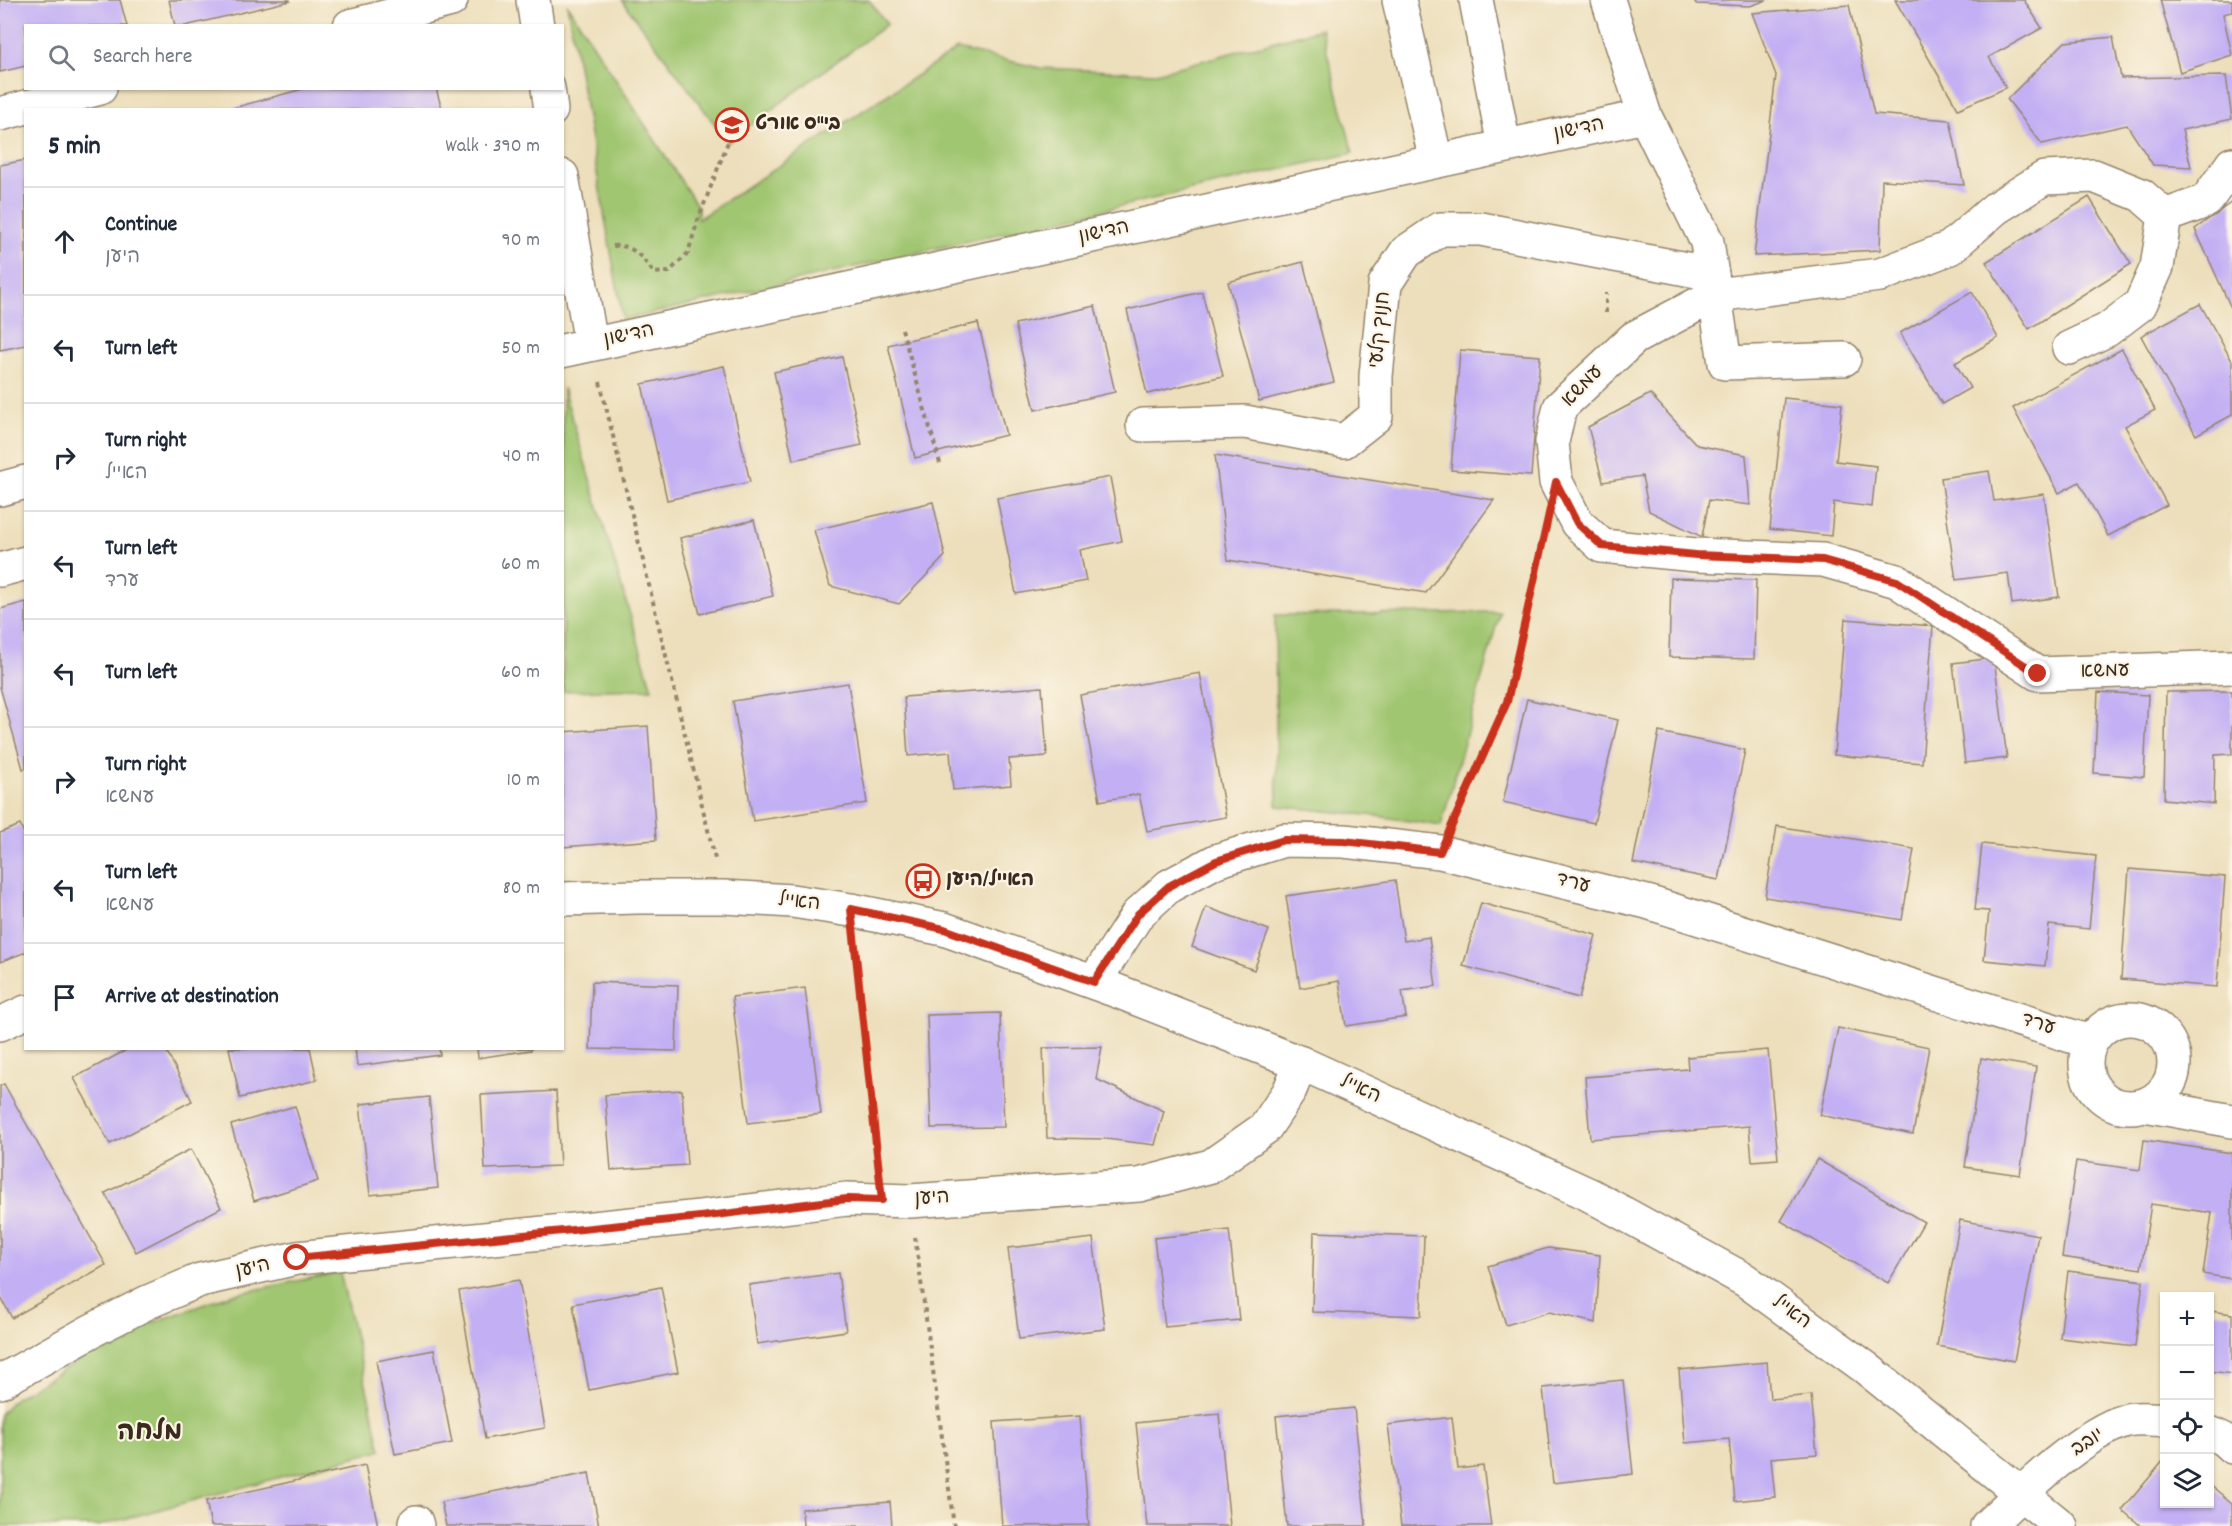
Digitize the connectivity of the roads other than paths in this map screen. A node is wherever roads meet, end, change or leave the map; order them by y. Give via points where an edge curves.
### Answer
1 (451, 0) edge
2 (533, 0) edge
3 (1399, 0) edge
4 (1476, 0) edge
5 (1608, 0) edge
6 (358, 24) edge
7 (537, 24) edge
8 (92, 90) edge
9 (548, 90) edge
10 (551, 108) edge
11 (0, 114) edge
12 (1645, 116) junction
13 (1504, 146) junction
14 (1436, 161) junction
15 (2232, 164) edge
16 (564, 188) edge
17 (2165, 216) junction
18 (1713, 284) junction
19 (577, 347) edge
20 (2069, 348) dead end
21 (1844, 359) dead end
22 (1143, 425) dead end
23 (24, 483) edge
24 (0, 489) edge
25 (24, 564) edge
26 (0, 570) edge
27 (2232, 667) edge
28 (564, 899) edge
29 (1094, 982) junction
30 (24, 1013) edge
31 (0, 1024) edge
32 (2090, 1042) junction
33 (1301, 1063) junction
34 (2145, 1105) junction
35 (2232, 1121) edge
36 (0, 1382) edge
37 (2160, 1419) edge
38 (2214, 1435) edge
39 (2232, 1447) edge
40 (2022, 1492) junction
41 (1987, 1526) edge
42 (2061, 1526) edge

1 - 6 street
2 - 7 street
3 - 14 street
4 - 13 street
5 - 12 street
8 - 11 street
9 - 10 street
12 - 13 street, הדישון
12 - 18 street via 1707,242
13 - 14 street, הדישון
14 - 19 street, הדישון
15 - 17 street via 2206,201
16 - 19 street via 575,253
17 - 18 street via 2141,195 2094,176 2044,178 1995,208 1950,248 1880,275
17 - 20 street via 2157,267 2139,305 2107,330
18 - 21 street via 1725,363
18 - 22 street, חנוך קלעי via 1481,229 1440,229 1406,252 1385,284 1376,416 1344,441 1245,422
18 - 27 street, עמשא via 1634,338 1560,407 1552,442 1556,482 1577,523 1602,546 1696,555 1823,560 1897,581 2038,674
23 - 24 street
25 - 26 street
28 - 29 street, האייל via 724,897 851,909 944,929
29 - 32 street, ערד via 1138,914 1169,886 1216,861 1284,840 1344,841 1440,852 1647,902
29 - 33 street, האייל
30 - 31 street
32 - 34 street via 2085,1058 2093,1090 2114,1105
32 - 34 street via 2100,1030 2128,1018 2143,1020 2166,1038 2173,1051 2171,1080 2164,1092
33 - 36 street, היען via 1289,1092 1265,1128 1211,1166 1139,1185 896,1200 847,1199 297,1258 200,1280 148,1302
33 - 40 street, האייל via 1590,1195 1745,1280 1866,1368
34 - 35 street
37 - 40 street, יובב via 2128,1420 2088,1440
38 - 39 street
40 - 41 street, יובב
40 - 42 street, האייל

